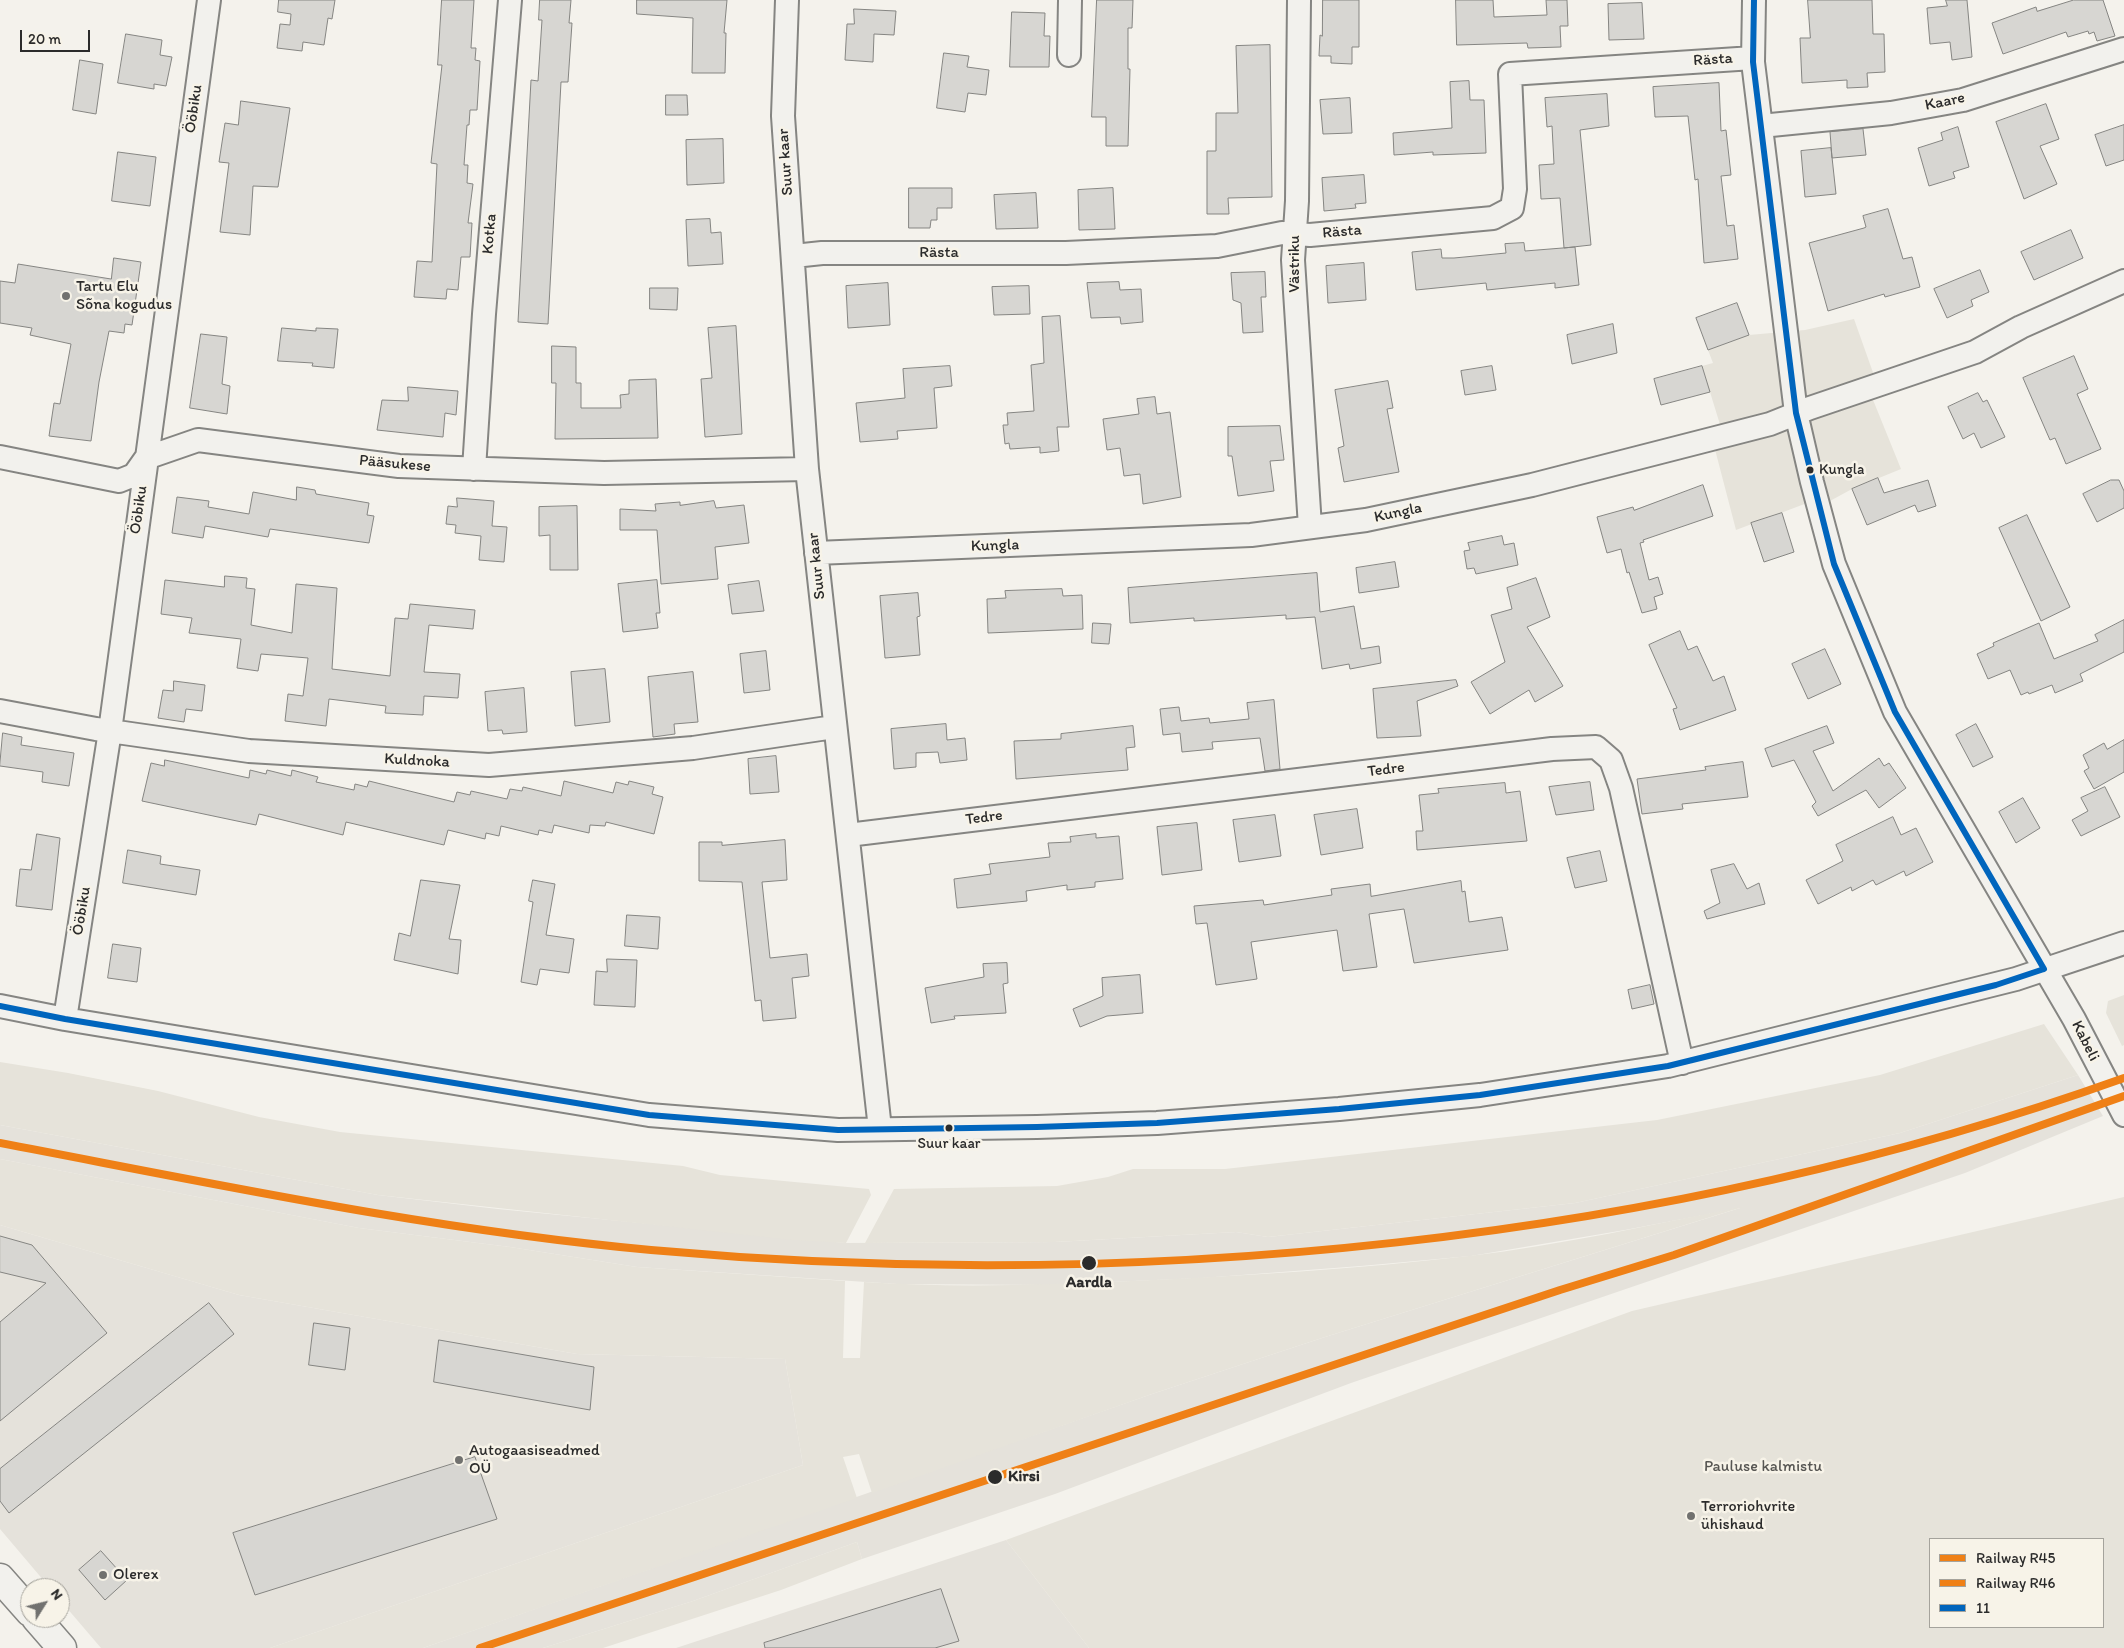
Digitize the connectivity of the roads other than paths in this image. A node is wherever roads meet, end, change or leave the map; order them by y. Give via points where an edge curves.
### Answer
1 (209, 0) edge
2 (510, 0) edge
3 (787, 0) edge
4 (1070, 0) edge
5 (1298, 0) edge
6 (1754, 0) edge
7 (2124, 49) edge
8 (1068, 55) dead end
9 (1753, 58) junction
10 (1761, 126) junction
11 (1295, 234) junction
12 (794, 256) junction
13 (2124, 281) edge
14 (1796, 413) junction
15 (0, 457) edge
16 (146, 458) junction
17 (474, 469) junction
18 (807, 469) junction
19 (1310, 527) junction
20 (816, 553) junction
21 (0, 711) edge
22 (834, 727) junction
23 (110, 731) junction
24 (848, 835) junction
25 (2124, 943) edge
26 (2044, 970) junction
27 (0, 1006) edge
28 (65, 1019) junction
29 (1682, 1063) junction
30 (2124, 1115) edge
31 (880, 1129) junction
32 (0, 1578) edge
33 (20, 1601) edge
34 (45, 1628) edge
35 (62, 1648) edge

1 - 16 street, Ööbiku
2 - 17 street, Kotka
3 - 12 street, Suur kaar via 783,116
4 - 8 street
5 - 11 street, Västriku
6 - 9 street, Kabeli
7 - 10 street, Kaare via 1963,100 1891,114
9 - 10 street, Kabeli
9 - 11 street, Rästa via 1510,74 1515,189 1512,208 1493,218
10 - 14 street, Kabeli
11 - 12 street, Rästa via 1282,233 1208,247 1066,253 822,252
11 - 19 street, Västriku via 1293,260
12 - 18 street, Suur kaar
13 - 14 street, Kungla via 1975,352
14 - 19 street, Kungla via 1770,424 1532,485 1366,520
14 - 26 street, Kabeli via 1834,564 1894,712
15 - 16 street via 119,481 134,475
16 - 17 street, Pääsukese via 198,440 399,466
16 - 23 street, Ööbiku
17 - 18 street, Pääsukese via 604,473
18 - 20 street, Suur kaar
19 - 20 street, Kungla via 1251,535
20 - 22 street, Suur kaar
21 - 23 street, Kuldnoka
22 - 23 street, Kuldnoka via 693,748 489,765 249,751
22 - 24 street, Suur kaar
23 - 28 street, Ööbiku
24 - 29 street, Tedre via 1596,747 1611,760 1621,788
24 - 31 street, Suur kaar
25 - 26 street
26 - 29 street via 1977,990
26 - 30 street, Kabeli via 2074,1019
27 - 28 street
28 - 31 street via 649,1115 838,1130
29 - 31 street via 1480,1095 1339,1109 1158,1123
32 - 33 street
34 - 35 street

